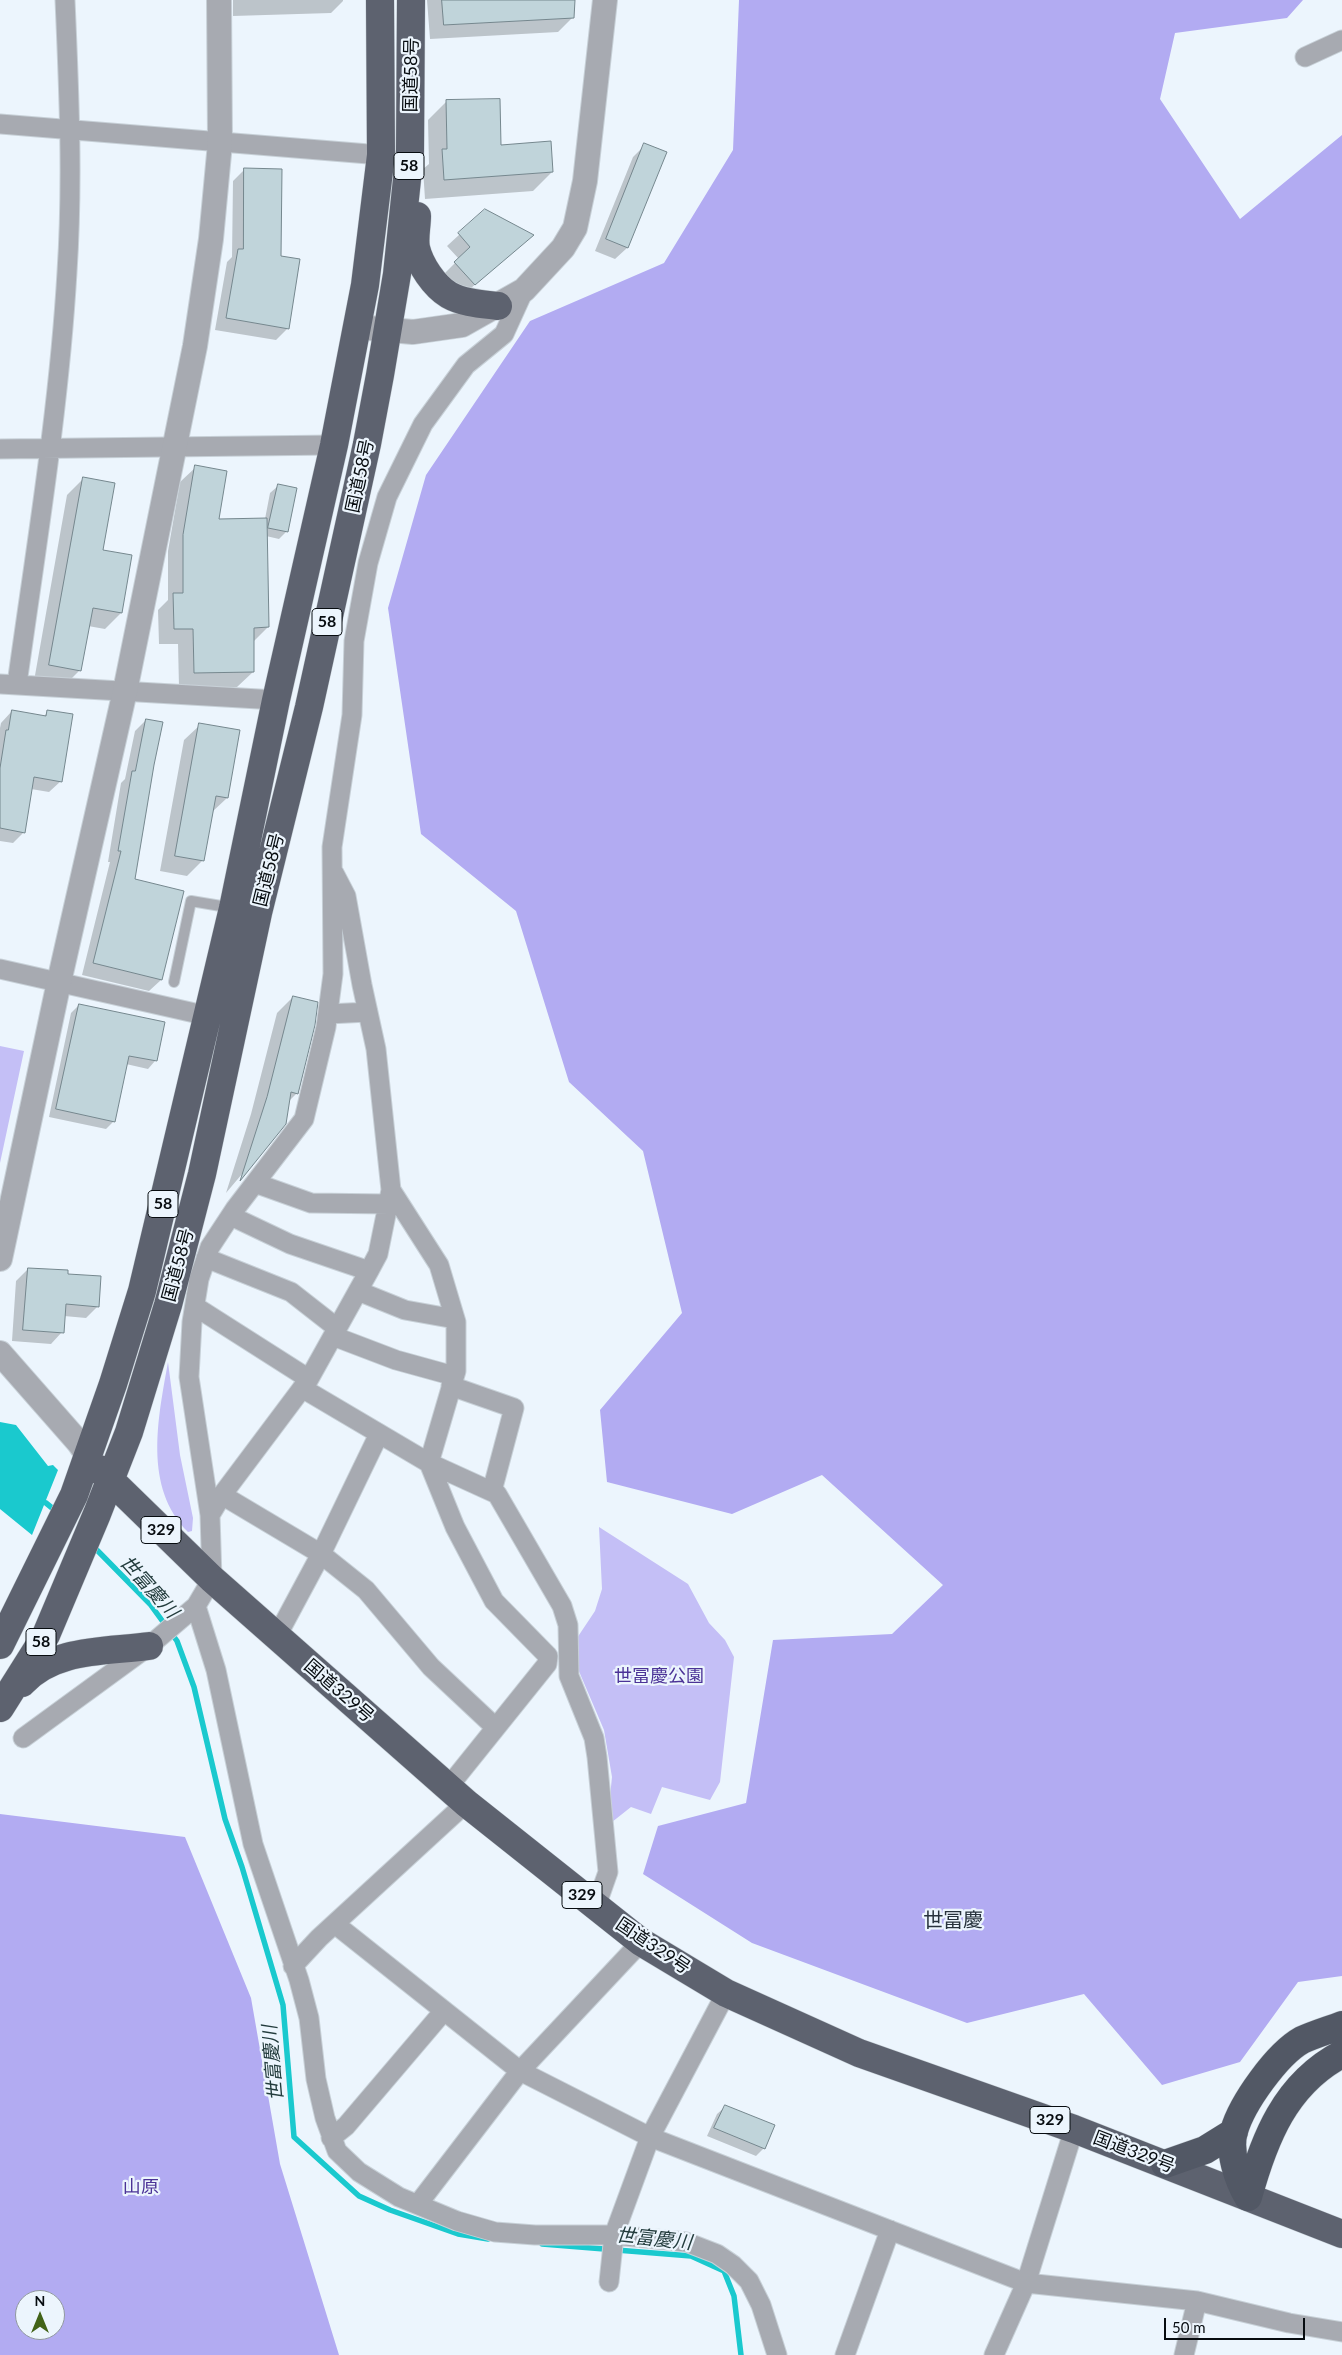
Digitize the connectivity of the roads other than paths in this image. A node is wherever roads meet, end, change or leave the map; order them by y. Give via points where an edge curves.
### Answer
1 (65, 0) edge
2 (219, 0) edge
3 (380, 0) edge
4 (411, 0) edge
5 (605, 0) edge
6 (1342, 40) edge
7 (1306, 57) dead end
8 (0, 124) edge
9 (69, 129) junction
10 (220, 143) junction
11 (410, 150) junction
12 (381, 155) junction
13 (524, 290) junction
14 (498, 306) junction
15 (357, 326) junction
16 (388, 330) junction
17 (334, 445) junction
18 (176, 446) junction
19 (0, 449) edge
20 (50, 449) junction
21 (8, 684) edge
22 (125, 691) junction
23 (276, 700) junction
24 (332, 870) junction
25 (246, 911) junction
26 (0, 969) edge
27 (59, 982) junction
28 (174, 982) dead end
29 (368, 1012) junction
30 (328, 1014) junction
31 (208, 1016) junction
32 (256, 1183) junction
33 (390, 1197) junction
34 (231, 1216) junction
35 (0, 1258) edge
36 (206, 1258) junction
37 (370, 1271) junction
38 (358, 1291) junction
39 (196, 1307) junction
40 (454, 1319) junction
41 (335, 1332) junction
42 (0, 1353) edge
43 (453, 1381) junction
44 (305, 1384) junction
45 (379, 1434) junction
46 (88, 1456) junction
47 (429, 1463) junction
48 (463, 1479) junction
49 (110, 1480) junction
50 (440, 1491) junction
51 (492, 1491) junction
52 (222, 1495) junction
53 (210, 1515) junction
54 (321, 1554) junction
55 (212, 1579) junction
56 (196, 1606) junction
57 (277, 1636) junction
58 (0, 1645) edge
59 (149, 1646) junction
60 (0, 1709) edge
61 (494, 1727) junction
62 (23, 1738) dead end
63 (457, 1794) junction
64 (596, 1906) junction
65 (335, 1924) junction
66 (641, 1942) junction
67 (293, 1966) junction
68 (726, 1993) junction
69 (443, 2012) junction
70 (1342, 2026) edge
71 (1342, 2054) edge
72 (520, 2071) junction
73 (1074, 2129) junction
74 (1234, 2132) junction
75 (650, 2137) junction
76 (332, 2138) junction
77 (1166, 2164) junction
78 (1248, 2197) junction
79 (418, 2204) junction
80 (890, 2230) junction
81 (614, 2234) junction
82 (1342, 2234) edge
83 (609, 2282) dead end
84 (1026, 2283) junction
85 (1197, 2301) junction
86 (1342, 2332) edge
87 (777, 2355) edge
88 (846, 2355) edge
89 (994, 2355) edge
90 (1184, 2355) edge

1 - 9 street
2 - 10 street
3 - 12 highway, 国道58号 / 58
4 - 11 highway, 国道58号 / 58
5 - 13 street via 585,181 575,228 563,248
6 - 7 street
8 - 9 street
9 - 10 street
9 - 20 street via 67,271
10 - 12 street
10 - 18 street via 195,346
11 - 14 highway via 417,189 416,247 426,271 449,295
11 - 16 highway, 国道58号 / 58 via 402,238
12 - 15 highway, 国道58号 / 58
13 - 14 street
13 - 24 street via 504,334 466,365 428,416 387,496 368,563 354,641 352,714 332,847
14 - 16 street via 462,325 426,331
15 - 16 street
15 - 17 highway, 国道58号 / 58
16 - 25 highway, 国道58号 / 58 via 365,453 309,707
17 - 18 street
17 - 23 highway, 国道58号 / 58
18 - 20 street
18 - 22 street
19 - 20 street
20 - 21 street
21 - 22 street
22 - 23 street
22 - 27 street
23 - 25 highway, 国道58号 / 58
24 - 29 street via 346,896
24 - 30 street via 334,974
25 - 28 lane via 191,901
25 - 31 highway, 国道58号 / 58
25 - 49 highway, 国道58号 / 58 via 202,1174 129,1432
26 - 27 street
27 - 31 street
27 - 35 street
29 - 30 street
29 - 33 street via 376,1049
30 - 32 street via 304,1119
31 - 46 highway, 国道58号 / 58 via 142,1291
32 - 33 street via 311,1203
32 - 34 street
33 - 37 street via 378,1254
33 - 40 street via 439,1265
34 - 36 street
34 - 37 street via 290,1244
36 - 39 street via 199,1279
36 - 41 street via 291,1292
37 - 38 street
38 - 40 street via 405,1310
38 - 41 street
39 - 44 street
39 - 53 street via 189,1377
40 - 43 street
41 - 43 street
41 - 44 street
42 - 46 street
43 - 47 street
43 - 51 street via 514,1408
44 - 45 street
44 - 52 street
45 - 47 street
45 - 54 street
46 - 49 highway, 国道329号 / 329
46 - 58 highway, 国道58号 / 58 via 74,1495
47 - 48 street
47 - 50 street
48 - 50 street
48 - 51 street
49 - 55 highway, 国道329号 / 329
49 - 60 highway, 国道58号 / 58 via 46,1635
50 - 61 street via 494,1601 548,1656 547,1664
51 - 64 street via 497,1494 557,1597 568,1625 569,1676 594,1738 597,1757 608,1872
52 - 53 street
52 - 54 street
53 - 55 street
54 - 57 street
54 - 61 street via 366,1590 431,1667
55 - 56 street
55 - 57 highway, 国道329号 / 329
56 - 59 street
56 - 67 street via 216,1670 253,1844
57 - 63 highway, 国道329号 / 329
59 - 60 highway via 79,1653 46,1663 29,1676
59 - 62 street
61 - 63 street
63 - 64 highway, 国道329号 / 329
63 - 65 street
64 - 66 highway, 国道329号 / 329
65 - 67 street
65 - 69 street
66 - 68 highway, 国道329号 / 329
66 - 72 street
67 - 76 street via 309,2018 316,2079
68 - 73 highway, 国道329号 / 329 via 859,2053
68 - 75 street
69 - 72 street
69 - 76 street via 346,2126
70 - 74 highway via 1302,2041 1283,2055 1257,2088
71 - 78 highway via 1310,2074 1283,2108 1264,2146
72 - 75 street
72 - 79 street
73 - 77 highway, 国道329号 / 329
73 - 84 street
74 - 77 highway via 1206,2150
74 - 78 highway via 1235,2168
75 - 80 street
75 - 81 street
76 - 79 street via 337,2151 358,2172 377,2185
77 - 78 highway, 国道329号 / 329
78 - 82 highway, 国道329号 / 329
79 - 81 street via 457,2221 495,2232
80 - 84 street
80 - 88 street
81 - 83 street
81 - 87 street via 686,2242 717,2254 733,2265 749,2281 762,2305
84 - 85 street
84 - 89 street
85 - 86 street via 1289,2324
85 - 90 street

